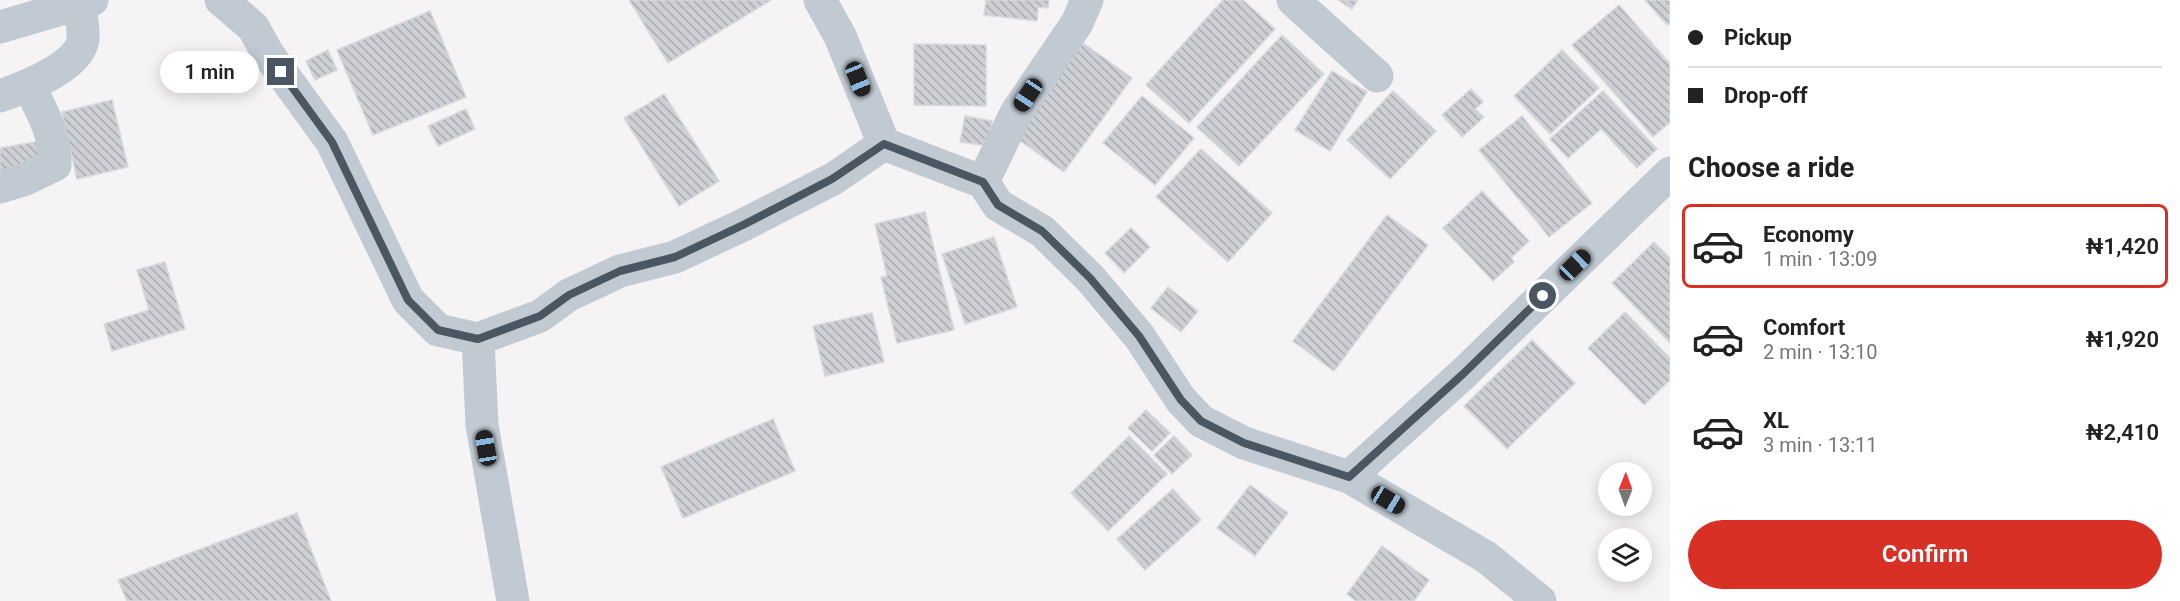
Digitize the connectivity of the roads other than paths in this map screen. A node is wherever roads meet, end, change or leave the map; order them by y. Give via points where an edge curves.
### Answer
1 (221, 0) edge
2 (820, 0) edge
3 (1087, 0) edge
4 (1293, 0) edge
5 (86, 1) edge
6 (0, 27) edge
7 (1377, 75) dead end
8 (15, 91) edge
9 (884, 144) junction
10 (1670, 172) edge
11 (983, 182) junction
12 (0, 187) edge
13 (478, 339) junction
14 (1349, 477) junction
15 (513, 601) edge
16 (1540, 601) edge

1 - 13 street via 253,27 332,142 408,300 438,330
2 - 9 street via 840,36
3 - 11 street via 1077,23 1016,113
4 - 7 street
5 - 6 street
5 - 8 street via 83,41 74,58
8 - 12 street via 45,117 56,148 55,165
9 - 11 street
9 - 13 street via 832,179 743,225 675,257 620,271 569,295 540,316
10 - 14 street via 1463,374
11 - 14 street via 998,205 1042,231 1090,278 1139,336 1181,400 1201,421 1244,443
13 - 15 street via 482,425
14 - 16 street via 1486,557

